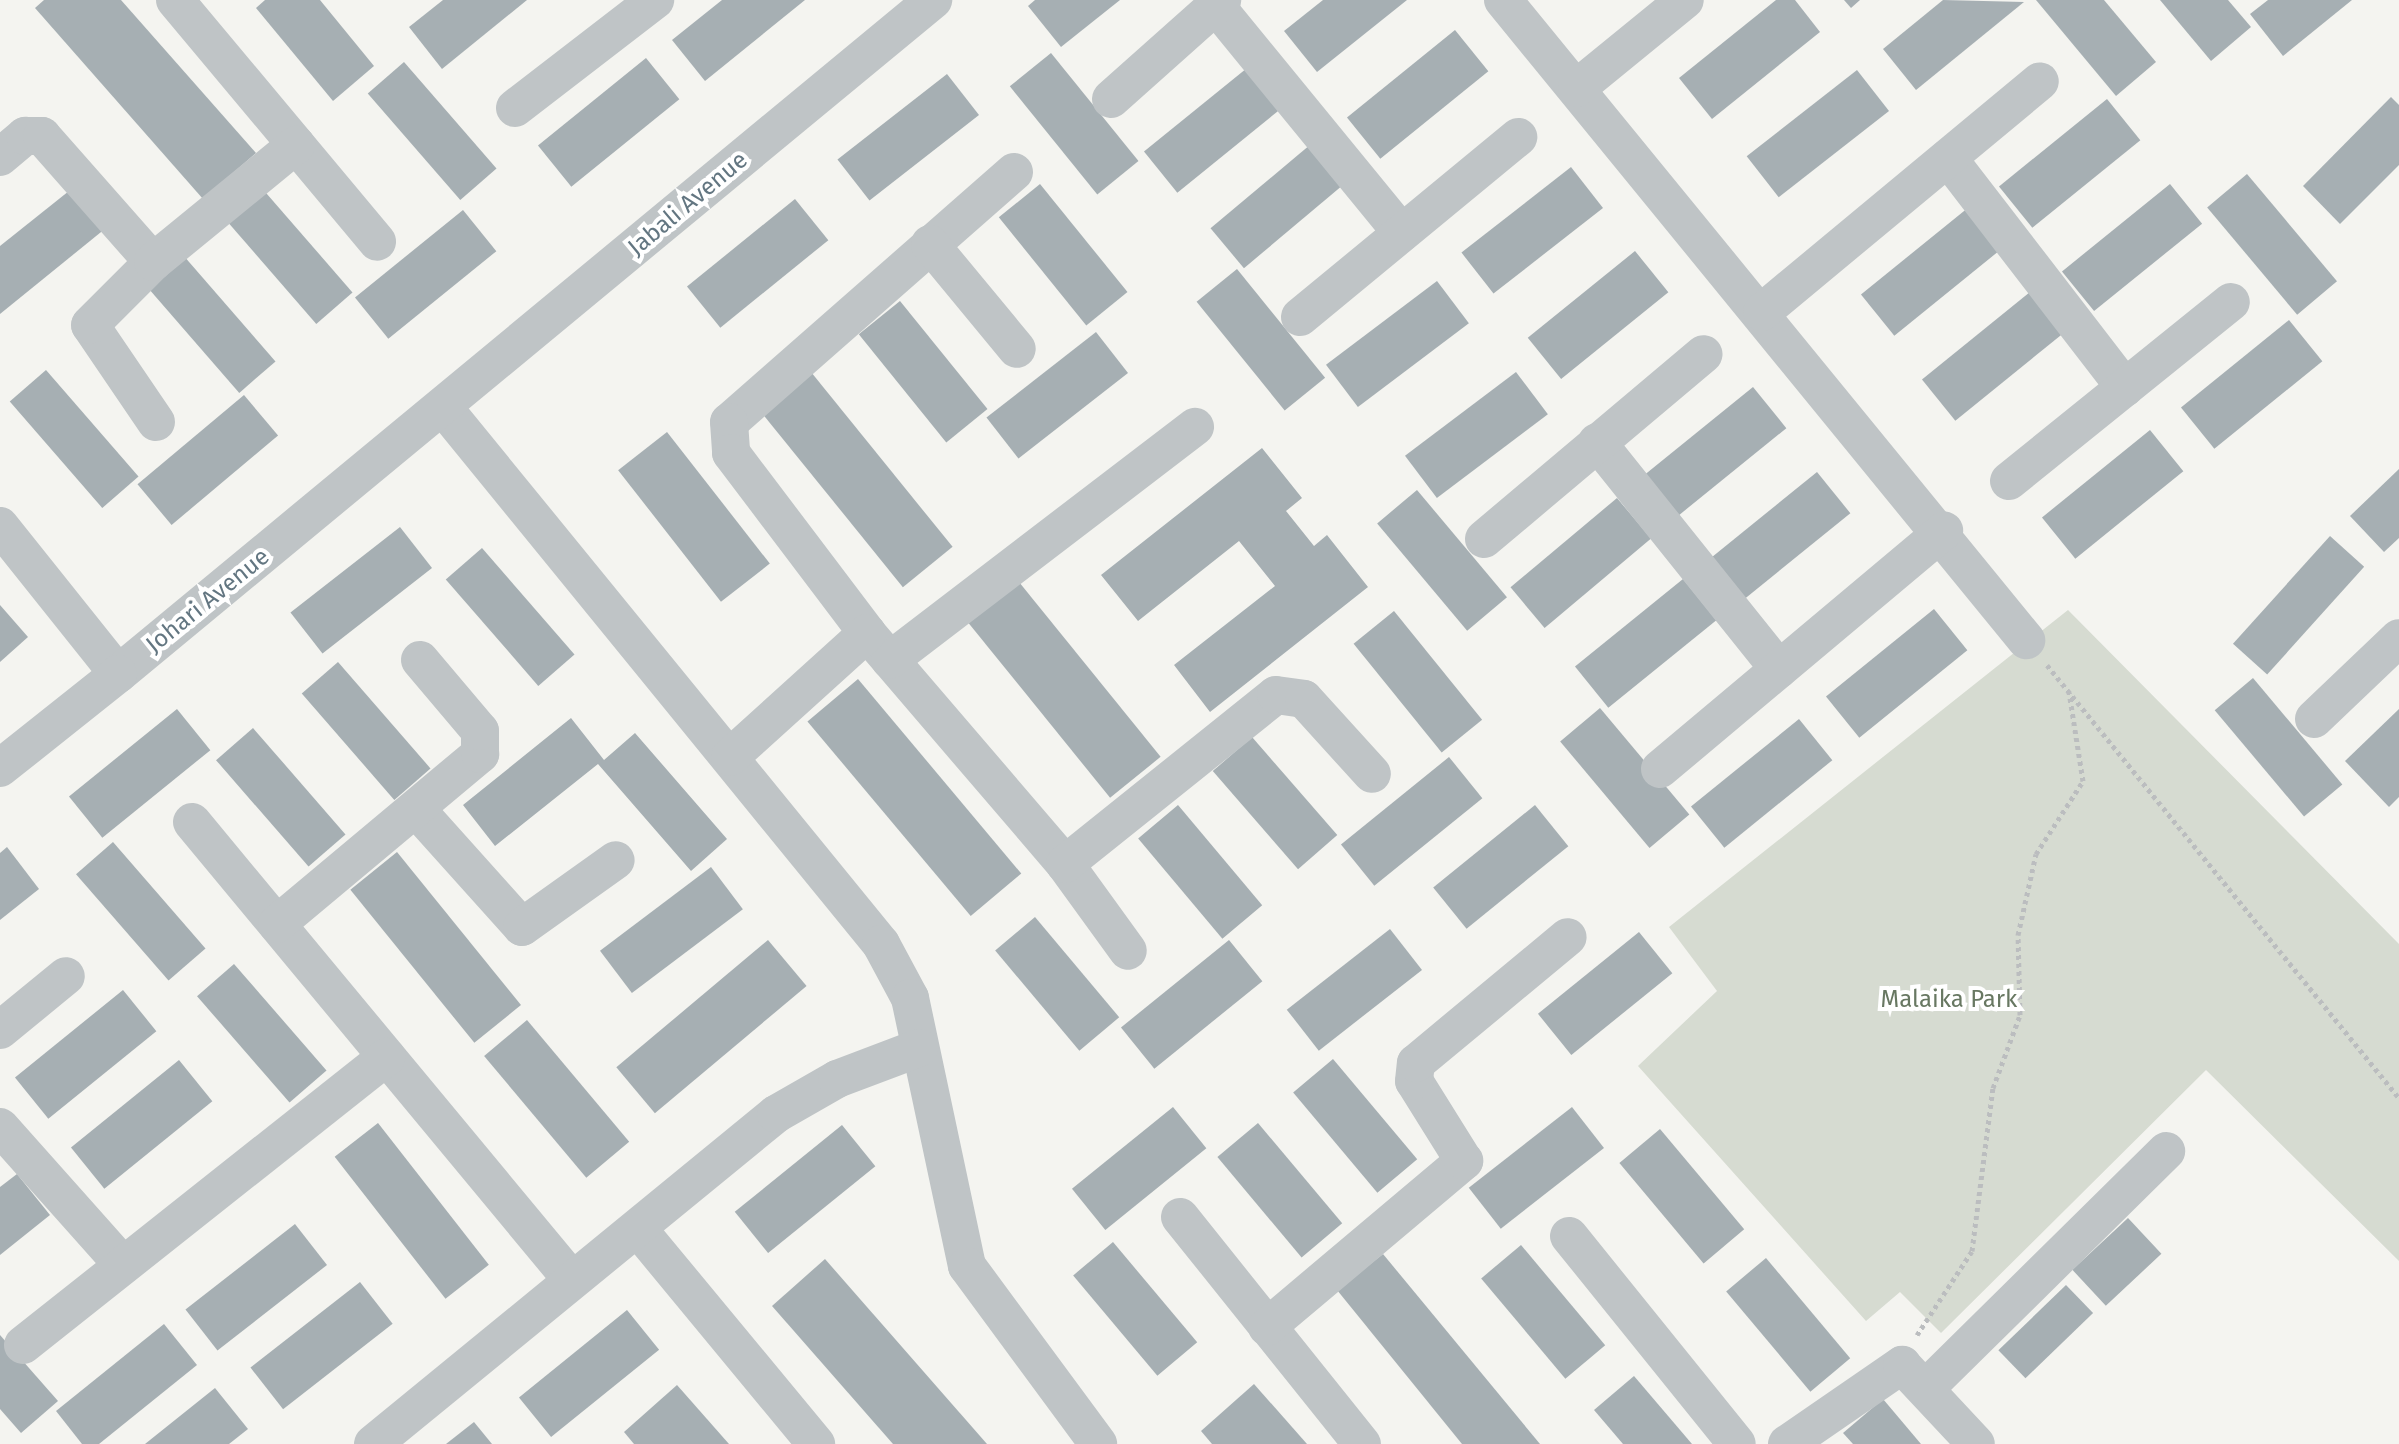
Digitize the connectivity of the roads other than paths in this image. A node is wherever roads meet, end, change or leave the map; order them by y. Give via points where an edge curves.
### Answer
1 (176, 0) edge
2 (655, 0) edge
3 (933, 0) edge
4 (1503, 0) edge
5 (1685, 0) edge
6 (1219, 3) edge
7 (613, 12) edge
8 (2040, 81) dead end
9 (1577, 88) junction
10 (1111, 99) dead end
11 (515, 108) dead end
12 (1518, 137) dead end
13 (296, 145) junction
14 (0, 157) edge
15 (1948, 158) junction
16 (1014, 172) dead end
17 (1402, 233) junction
18 (377, 242) dead end
19 (930, 244) junction
20 (153, 262) junction
21 (2231, 302) dead end
22 (1762, 312) junction
23 (1300, 317) dead end
24 (1017, 349) dead end
25 (1704, 354) dead end
26 (2125, 388) junction
27 (443, 407) junction
28 (156, 422) dead end
29 (1195, 427) dead end
30 (1597, 442) junction
31 (2009, 481) dead end
32 (0, 526) edge
33 (1944, 531) junction
34 (1484, 539) dead end
35 (2399, 638) edge
36 (2026, 640) road end
37 (878, 647) junction
38 (420, 660) dead end
39 (1779, 669) junction
40 (118, 674) junction
41 (2314, 719) dead end
42 (730, 757) junction
43 (0, 768) edge
44 (1660, 769) dead end
45 (1372, 774) dead end
46 (417, 810) junction
47 (192, 822) dead end
48 (616, 860) dead end
49 (1065, 864) junction
50 (277, 924) junction
51 (1568, 937) dead end
52 (1128, 951) dead end
53 (66, 976) dead end
54 (0, 1030) edge
55 (919, 1048) junction
56 (387, 1057) junction
57 (0, 1127) edge
58 (2166, 1151) dead end
59 (1180, 1217) dead end
60 (639, 1230) junction
61 (1569, 1236) dead end
62 (123, 1265) junction
63 (572, 1280) junction
64 (1267, 1327) junction
65 (23, 1345) dead end
66 (1914, 1376) junction
67 (373, 1444) edge
68 (816, 1444) edge
69 (1098, 1444) edge
70 (1362, 1444) edge
71 (1737, 1444) edge
72 (1787, 1444) edge
73 (1976, 1444) edge

1 - 13 street
2 - 7 street
3 - 27 street, Jabali Avenue
4 - 9 street
5 - 9 street
6 - 10 street
6 - 17 street
7 - 11 street
8 - 15 street
9 - 22 street
12 - 17 street
13 - 18 street
13 - 20 street
14 - 20 street via 25,136 42,136
15 - 22 street
15 - 26 street
16 - 19 street
17 - 23 street
19 - 24 street
19 - 37 street via 729,422 731,453
20 - 28 street via 90,325
21 - 26 street
22 - 33 street
25 - 30 street
26 - 31 street
27 - 40 street, Johari Avenue
27 - 42 street
29 - 37 street
30 - 34 street
30 - 39 street
32 - 40 street
33 - 36 street
33 - 39 street
35 - 41 street
37 - 42 street
37 - 49 street
38 - 46 street via 480,731 483,746
39 - 44 street
40 - 43 street, Johari Avenue
42 - 55 street via 881,944 910,998
45 - 49 street via 1304,699 1276,695
46 - 48 street via 522,927
46 - 50 street
47 - 50 street
49 - 52 street
50 - 56 street
51 - 64 street via 1416,1063 1414,1081 1464,1161
53 - 54 street
55 - 60 street via 837,1079 776,1114
55 - 69 street via 967,1266
56 - 62 street
56 - 63 street
57 - 62 street
58 - 66 street
59 - 64 street
60 - 63 street
60 - 68 street
61 - 71 street
62 - 65 street
63 - 67 street
64 - 70 street
66 - 72 street
66 - 73 street

